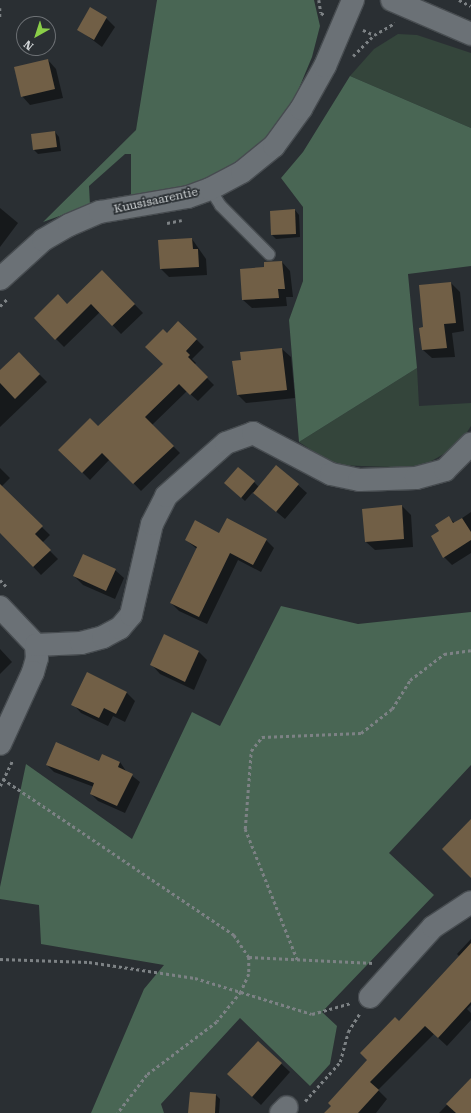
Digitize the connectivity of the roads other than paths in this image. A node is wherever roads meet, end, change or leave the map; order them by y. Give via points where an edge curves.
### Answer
1 (353, 0) edge
2 (392, 0) edge
3 (471, 34) edge
4 (210, 189) junction
5 (269, 254) dead end
6 (0, 279) edge
7 (471, 444) edge
8 (0, 608) edge
9 (36, 645) junction
10 (0, 744) edge
11 (471, 902) edge
12 (370, 997) road end

1 - 4 street, Kuusisaarentie via 325,66 301,109 274,146 242,172
2 - 3 street
4 - 5 lane via 220,205
4 - 6 street, Kuusisaarentie via 188,197 100,212 69,225 43,240
7 - 9 street via 445,470 416,478 359,480 331,474 253,433 226,443 166,496 152,524 131,615 120,628 103,637 81,643
8 - 9 street
9 - 10 street via 34,672
11 - 12 street via 432,927

